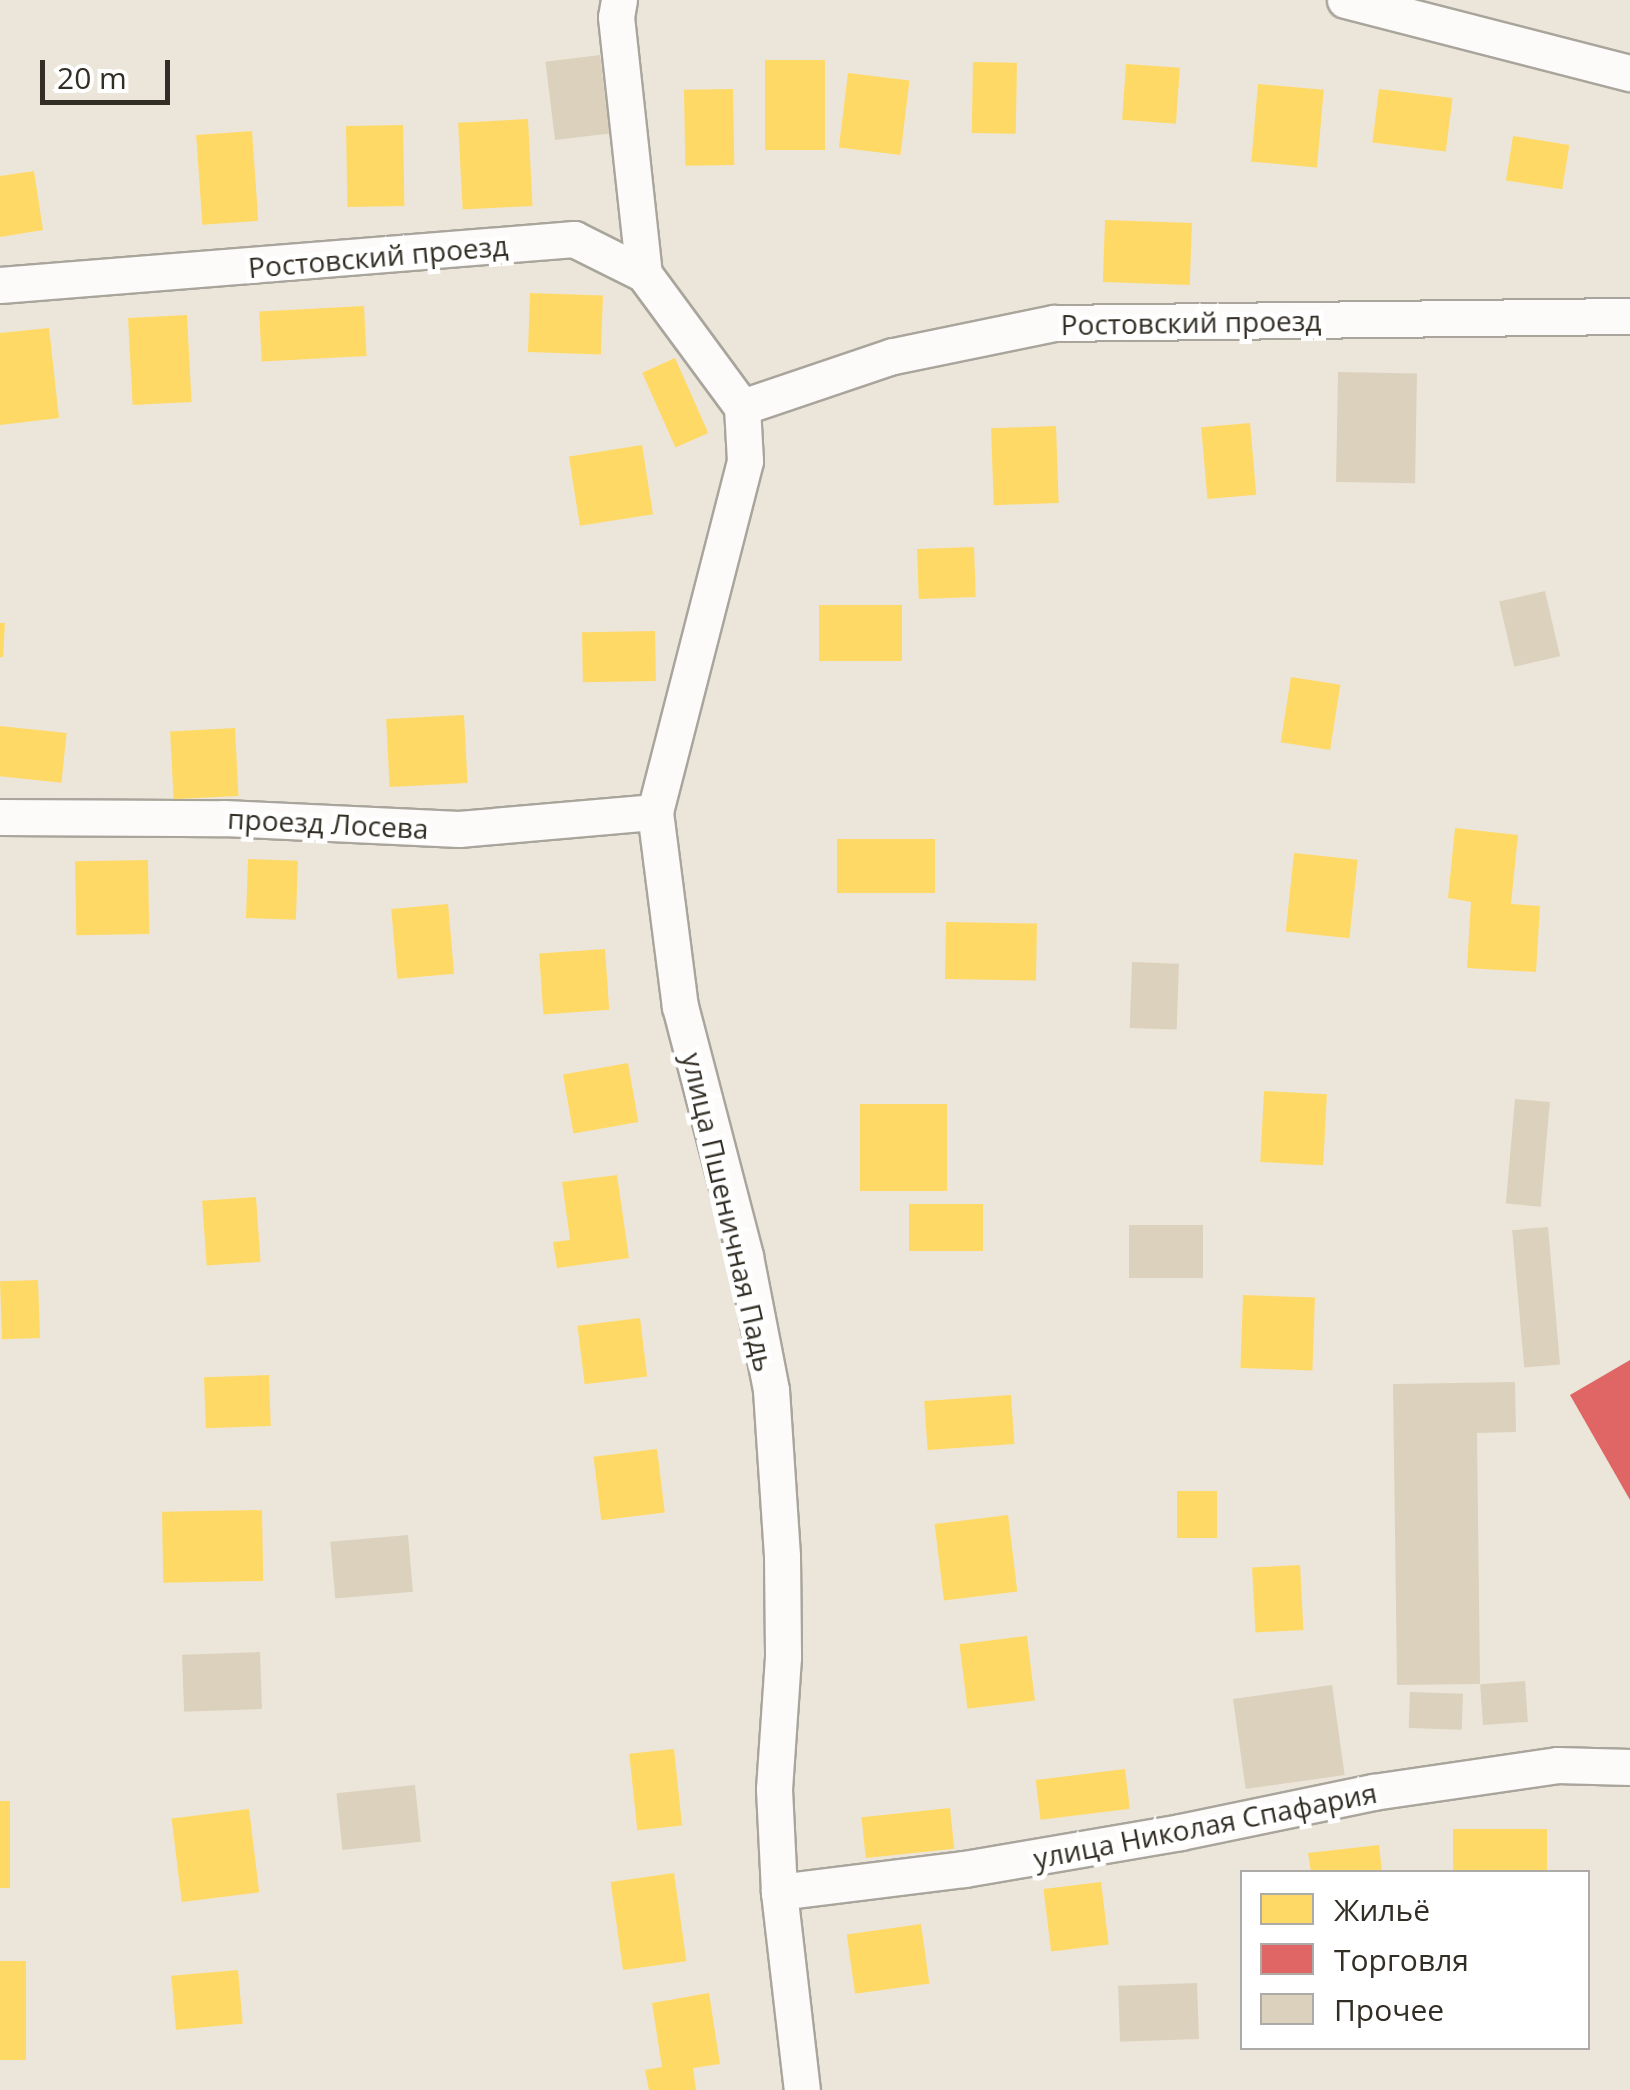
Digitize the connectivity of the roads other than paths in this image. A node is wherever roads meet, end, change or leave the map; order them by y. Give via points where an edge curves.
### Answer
1 (619, 0) edge
2 (1346, 0) edge
3 (1630, 73) edge
4 (644, 274) junction
5 (0, 285) edge
6 (1630, 316) edge
7 (742, 407) junction
8 (655, 812) junction
9 (0, 817) edge
10 (1630, 1768) edge
11 (780, 1892) junction
12 (802, 2090) edge

1 - 4 street
2 - 3 street
4 - 5 street, Ростовский проезд via 574,239
4 - 7 street, Ростовский проезд
6 - 7 street, Ростовский проезд via 1054,323 893,356
7 - 8 street, улица Пшеничная Падь via 745,461
8 - 9 street, проезд Лосева via 459,829
8 - 11 street, улица Пшеничная Падь via 680,1006 745,1256 770,1390 782,1556 784,1657 774,1789
10 - 11 street, улица Николая Спафария via 1556,1765 1391,1789 984,1866
11 - 12 street, улица Пшеничная Падь

